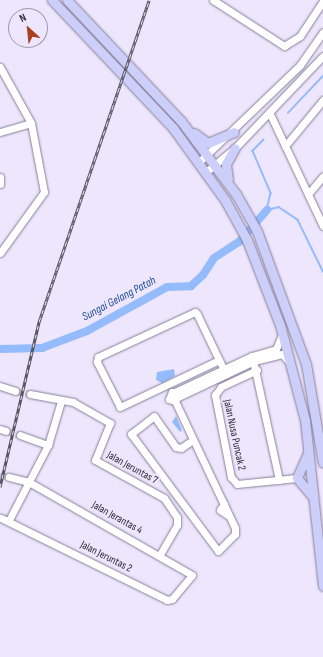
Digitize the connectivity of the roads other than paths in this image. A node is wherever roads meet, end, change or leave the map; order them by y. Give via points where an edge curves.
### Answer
1 (52, 0) edge
2 (67, 0) edge
3 (213, 0) edge
4 (323, 1) edge
5 (323, 32) edge
6 (323, 56) edge
7 (0, 67) edge
8 (323, 100) edge
9 (270, 114) junction
10 (181, 122) junction
11 (31, 123) junction
12 (0, 132) edge
13 (234, 132) junction
14 (285, 146) junction
15 (235, 148) junction
16 (208, 156) junction
17 (199, 162) junction
18 (215, 165) junction
19 (206, 172) junction
20 (323, 176) edge
21 (0, 177) edge
22 (0, 184) edge
23 (236, 194) junction
24 (308, 194) junction
25 (323, 226) edge
26 (0, 253) edge
27 (282, 334) junction
28 (253, 358) junction
29 (219, 360) junction
30 (293, 369) junction
31 (257, 370) junction
32 (224, 372) junction
33 (0, 386) edge
34 (15, 391) tunnel mouth
35 (30, 394) tunnel mouth
36 (60, 401) junction
37 (20, 436) tunnel mouth
38 (193, 440) junction
39 (48, 445) junction
40 (309, 450) junction
41 (323, 463) edge
42 (9, 477) tunnel mouth
43 (296, 478) junction
44 (279, 480) junction
45 (30, 482) junction
46 (315, 499) junction
47 (1, 518) dead end
48 (9, 520) junction
49 (160, 554) junction
50 (192, 575) joint
51 (323, 586) edge

1 - 17 main road via 173,128
2 - 10 main road
3 - 4 street via 284,46 300,36
5 - 13 street via 300,65
6 - 9 street
7 - 11 street
8 - 14 street
9 - 14 street
9 - 15 street
10 - 13 main road via 208,143
10 - 16 main road
11 - 12 street
11 - 26 street via 44,192
13 - 16 street
14 - 24 street
15 - 18 street
15 - 23 main road via 225,171
16 - 17 street
16 - 18 main road
17 - 19 main road
18 - 19 street
18 - 23 main road
19 - 27 main road via 245,236
20 - 24 street
21 - 22 street
23 - 41 main road via 257,231 306,364
24 - 25 street
27 - 28 street via 276,349
27 - 30 main road
28 - 30 street via 282,354
28 - 31 street
28 - 32 street
29 - 29 street via 197,314 192,312 98,357 97,362 118,406 122,407
29 - 32 street
30 - 40 main road
31 - 44 street
31 - 44 street, Jalan Nusa Puncak 2 via 221,387 214,395 233,481 237,484
32 - 38 street via 176,397
33 - 34 street
35 - 36 street
36 - 39 street
36 - 49 street, Jalan Jeruntas 7 via 73,402 110,423 95,455 98,462 168,503 177,517 177,525
37 - 39 street
38 - 38 street via 181,448 176,447 152,416 131,434 215,550 221,549 235,534 229,516 220,510 224,504
39 - 45 street
40 - 43 main road
40 - 46 main road
42 - 45 street, Jalan Jerantas 4
43 - 44 street
43 - 46 main road
45 - 48 street
45 - 49 street, Jalan Jerantas 4
46 - 51 main road
47 - 48 street, Jalan Jeruntas 2
48 - 50 street, Jalan Jeruntas 2 via 167,600 172,599
49 - 50 street, Jalan Jerantas 4

